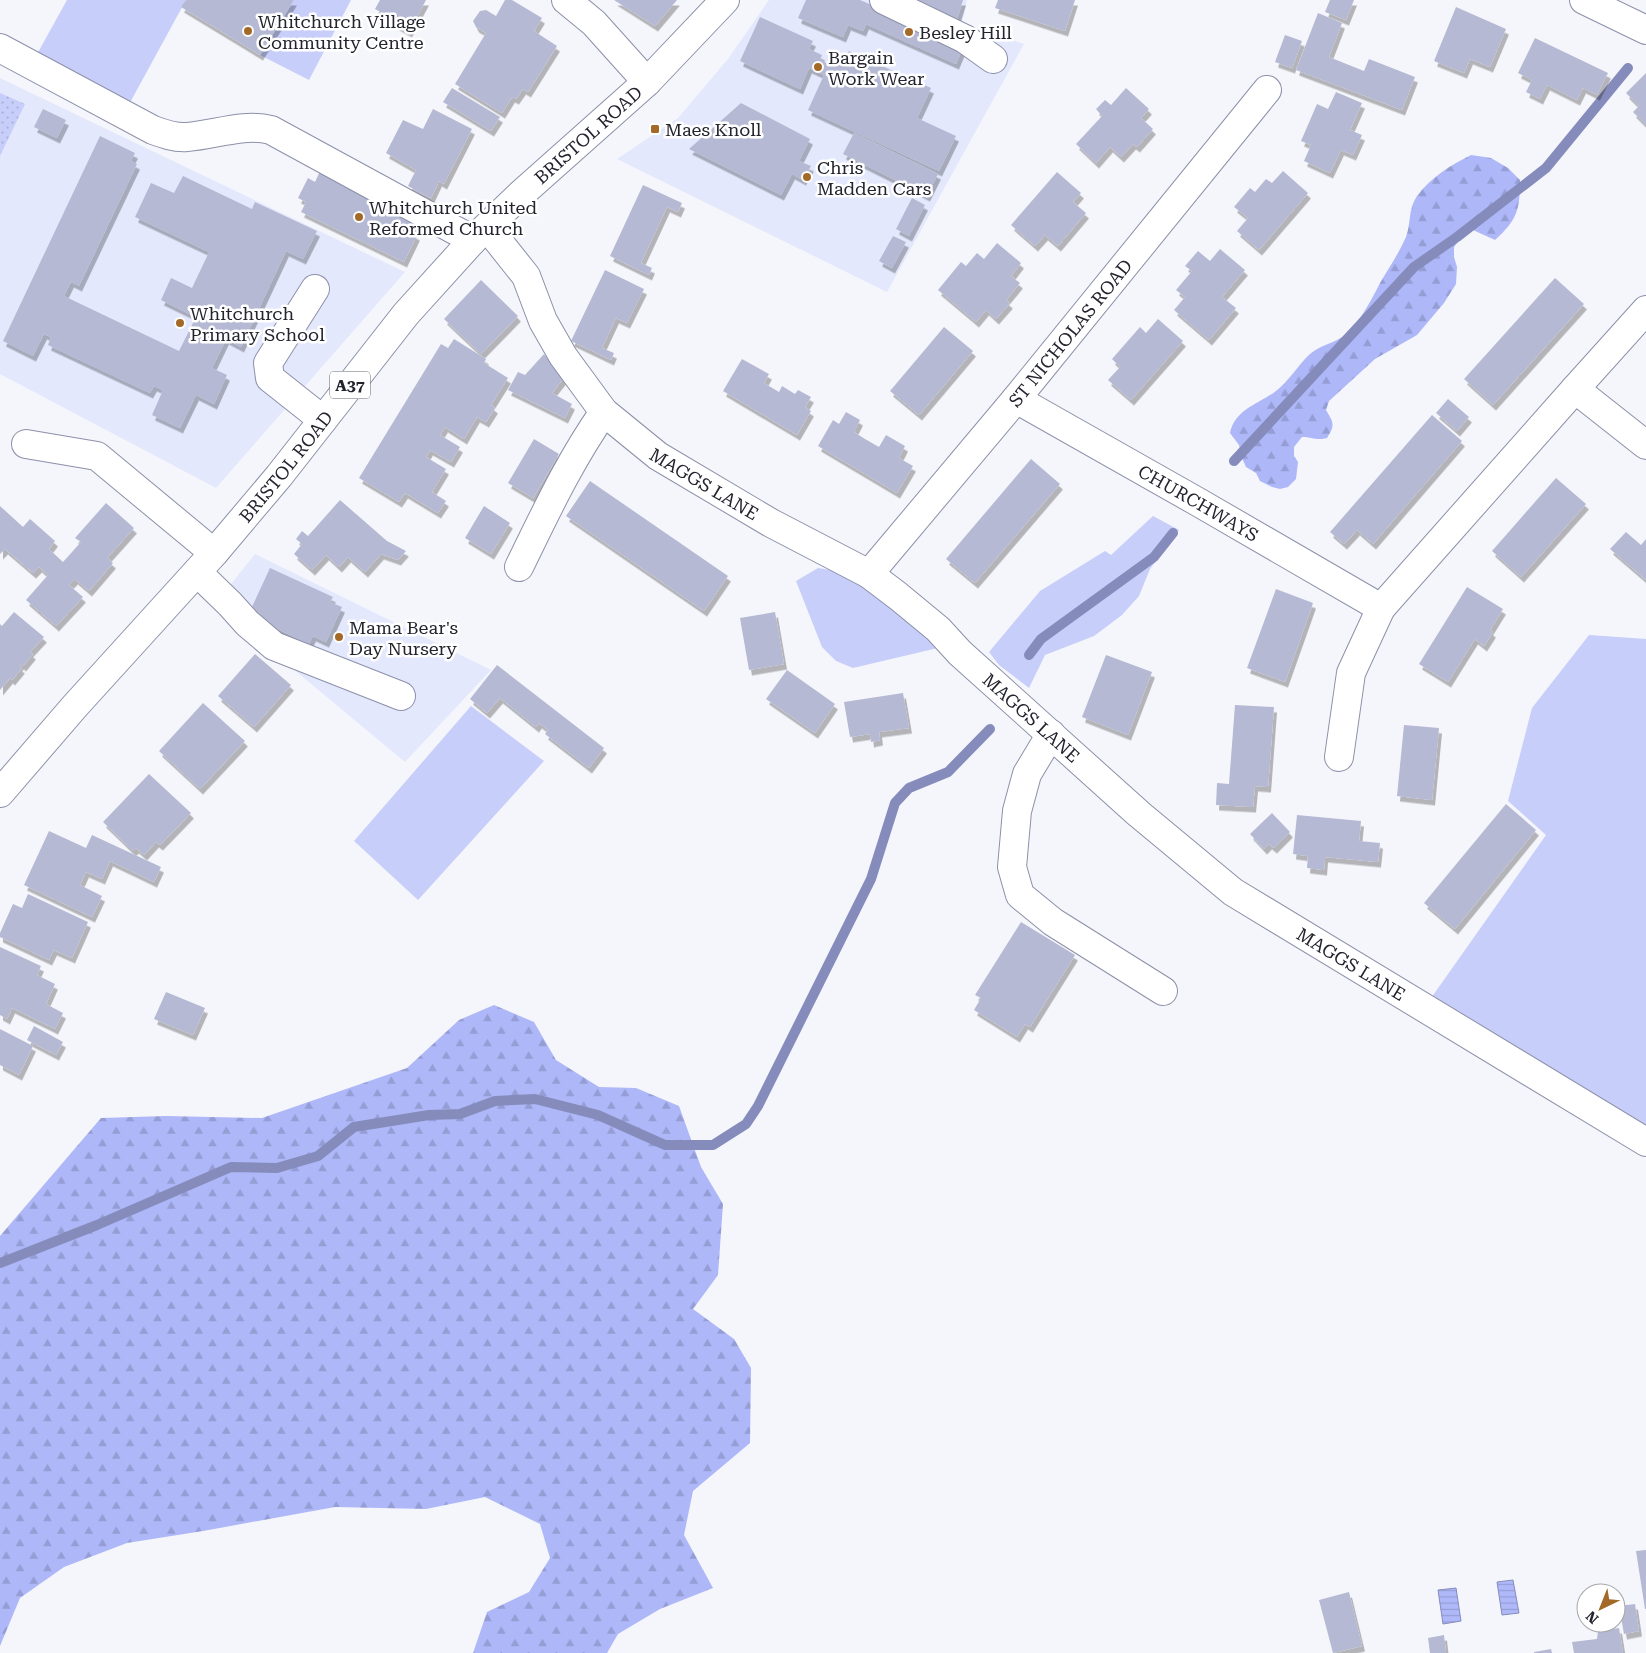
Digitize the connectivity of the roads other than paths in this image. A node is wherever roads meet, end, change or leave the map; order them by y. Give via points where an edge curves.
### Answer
1 (566, 0) edge
2 (726, 0) edge
3 (884, 0) edge
4 (1586, 1) edge
5 (1646, 30) edge
6 (0, 48) edge
7 (993, 59) dead end
8 (647, 82) junction
9 (1267, 90) dead end
10 (480, 234) junction
11 (314, 289) dead end
12 (1646, 310) edge
13 (1575, 389) junction
14 (1016, 399) junction
15 (604, 412) junction
16 (323, 420) junction
17 (26, 444) dead end
18 (1646, 445) edge
19 (206, 562) junction
20 (519, 567) dead end
21 (869, 574) junction
22 (1381, 608) junction
23 (401, 696) dead end
24 (1051, 734) junction
25 (1339, 757) dead end
26 (0, 793) edge
27 (1163, 991) dead end
28 (1646, 1142) edge

1 - 8 main road via 594,23
2 - 8 main road, BRISTOL ROAD / A37
3 - 7 main road via 965,38
4 - 5 main road
6 - 10 main road via 153,130 171,136 186,137 258,127 271,130
8 - 10 main road, BRISTOL ROAD / A37
9 - 14 main road, ST NICHOLAS ROAD
10 - 15 main road, MAGGS LANE via 526,276 543,321 563,356
10 - 16 main road, BRISTOL ROAD / A37 via 406,314
11 - 16 main road via 268,363 270,378
12 - 13 main road
13 - 18 main road
13 - 22 main road
14 - 21 main road, ST NICHOLAS ROAD
14 - 22 main road, CHURCHWAYS
15 - 20 main road via 555,494
15 - 21 main road, MAGGS LANE via 658,456 772,523
16 - 19 main road, BRISTOL ROAD / A37
17 - 19 main road via 97,456
19 - 23 main road via 230,604 274,646
19 - 26 main road, BRISTOL ROAD / A37
21 - 24 main road, MAGGS LANE via 938,629 960,653
22 - 25 main road via 1351,673
24 - 27 main road via 1026,774 1017,811 1012,867 1020,895 1052,922
24 - 28 main road, MAGGS LANE via 1139,814 1233,892

